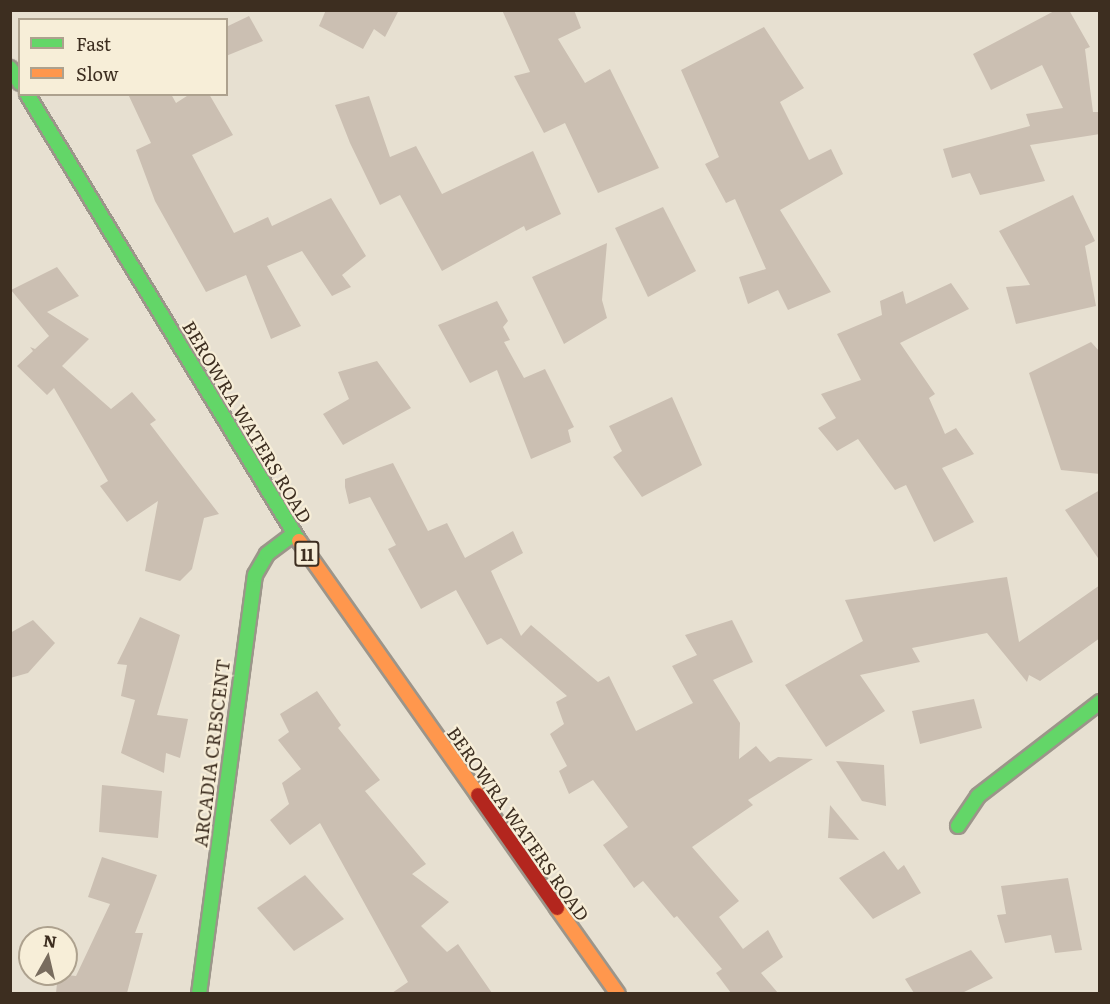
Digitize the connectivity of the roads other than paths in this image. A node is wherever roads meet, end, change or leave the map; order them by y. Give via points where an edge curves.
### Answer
1 (28, 96) edge
2 (294, 534) junction
3 (1100, 702) edge
4 (958, 826) dead end
5 (199, 993) edge
6 (618, 993) edge

1 - 2 main road, BEROWRA WATERS ROAD / 11
2 - 5 main road, ARCADIA CRESCENT via 267,554 255,575
2 - 6 main road, BEROWRA WATERS ROAD / 11
3 - 4 main road via 978,796

